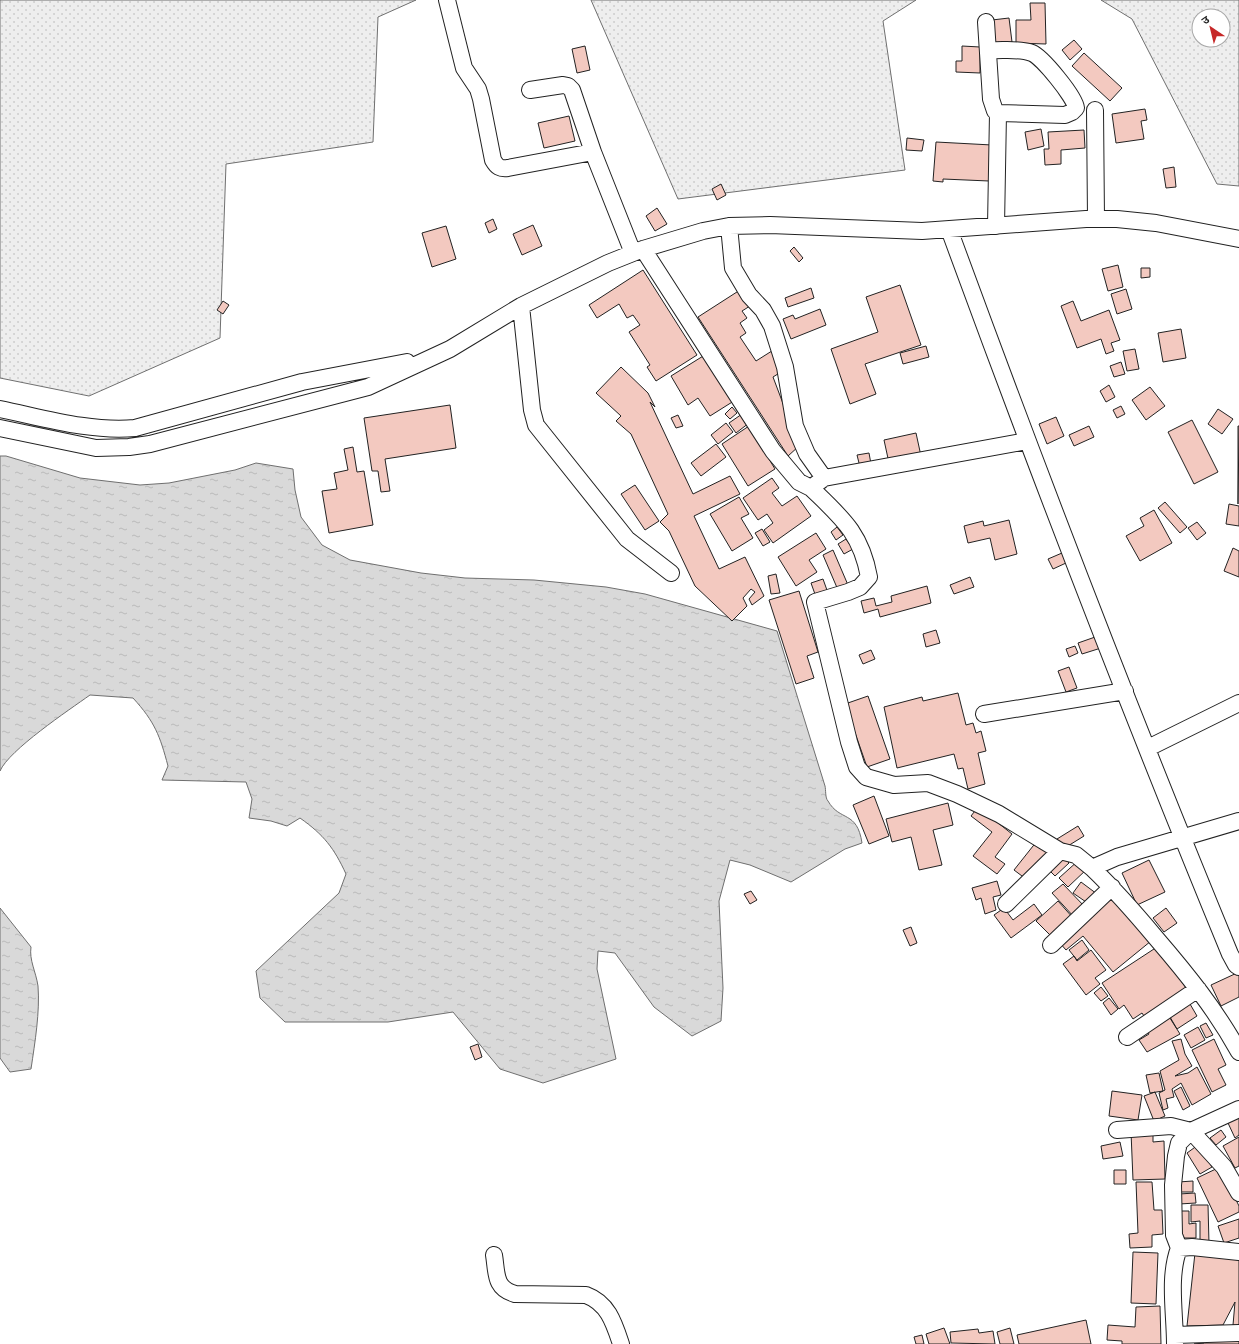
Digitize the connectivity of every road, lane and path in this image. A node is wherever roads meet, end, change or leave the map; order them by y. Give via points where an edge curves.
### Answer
1 (447, 0) edge
2 (986, 22) dead end
3 (988, 50) junction
4 (530, 90) dead end
5 (1095, 110) dead end
6 (998, 113) junction
7 (593, 152) junction
8 (1096, 219) junction
9 (729, 226) junction
10 (996, 226) junction
11 (949, 229) junction
12 (1239, 239) edge
13 (638, 251) junction
14 (521, 306) junction
15 (430, 357) junction
16 (0, 409) edge
17 (0, 428) edge
18 (1027, 441) junction
19 (824, 478) junction
20 (811, 488) junction
21 (671, 573) dead end
22 (1125, 691) junction
23 (1239, 703) edge
24 (984, 714) dead end
25 (1148, 748) junction
26 (1239, 822) edge
27 (1183, 839) junction
28 (1060, 851) junction
29 (1092, 868) junction
30 (1112, 887) junction
31 (1006, 904) dead end
32 (1051, 945) dead end
33 (1239, 967) edge
34 (1198, 989) junction
35 (1127, 1037) dead end
36 (1239, 1052) edge
37 (1239, 1109) edge
38 (1117, 1130) dead end
39 (1191, 1131) junction
40 (1239, 1194) edge
41 (1179, 1248) junction
42 (1239, 1252) edge
43 (494, 1255) dead end
44 (1239, 1332) edge
45 (1175, 1339) edge
46 (621, 1344) edge

1 - 7 street via 464,68 476,85 481,99 493,160 497,166 501,169 508,168
2 - 3 street
3 - 6 street via 991,99 994,111
3 - 6 street via 1024,51 1035,54 1072,98 1076,108 1065,115
4 - 7 street via 568,86 572,90
5 - 8 street
6 - 10 street
7 - 13 street
8 - 10 street
8 - 12 street via 1156,223
9 - 11 street via 770,225 894,231
9 - 13 street via 703,231
9 - 19 street via 733,268 772,326 785,367 794,426 807,454
10 - 11 street
11 - 18 street
13 - 14 street
13 - 20 street via 773,451 799,482
14 - 15 street via 450,349
14 - 21 street via 532,410 536,425 627,539
15 - 16 street via 302,382 135,428 92,428
15 - 17 street via 361,389 129,447 96,448
18 - 19 street
18 - 22 street
19 - 20 street
20 - 28 street via 841,517 859,541 866,558 869,577 860,587 815,602 838,701 857,767 866,777 881,783 928,783 957,794 999,814
22 - 24 street
22 - 25 street
23 - 25 street
25 - 27 street
26 - 27 street
27 - 29 street via 1117,857
27 - 33 street via 1230,954
28 - 29 street via 1076,855
28 - 31 street
29 - 30 street
30 - 32 street
30 - 34 street
34 - 35 street
34 - 36 street via 1223,1023
37 - 39 street
38 - 39 street via 1171,1126
39 - 40 street via 1224,1167
39 - 41 street via 1179,1143 1173,1185 1174,1235
41 - 42 street
41 - 45 street via 1174,1260
43 - 46 street via 498,1281 507,1292 586,1295 595,1298 608,1313
44 - 45 street

